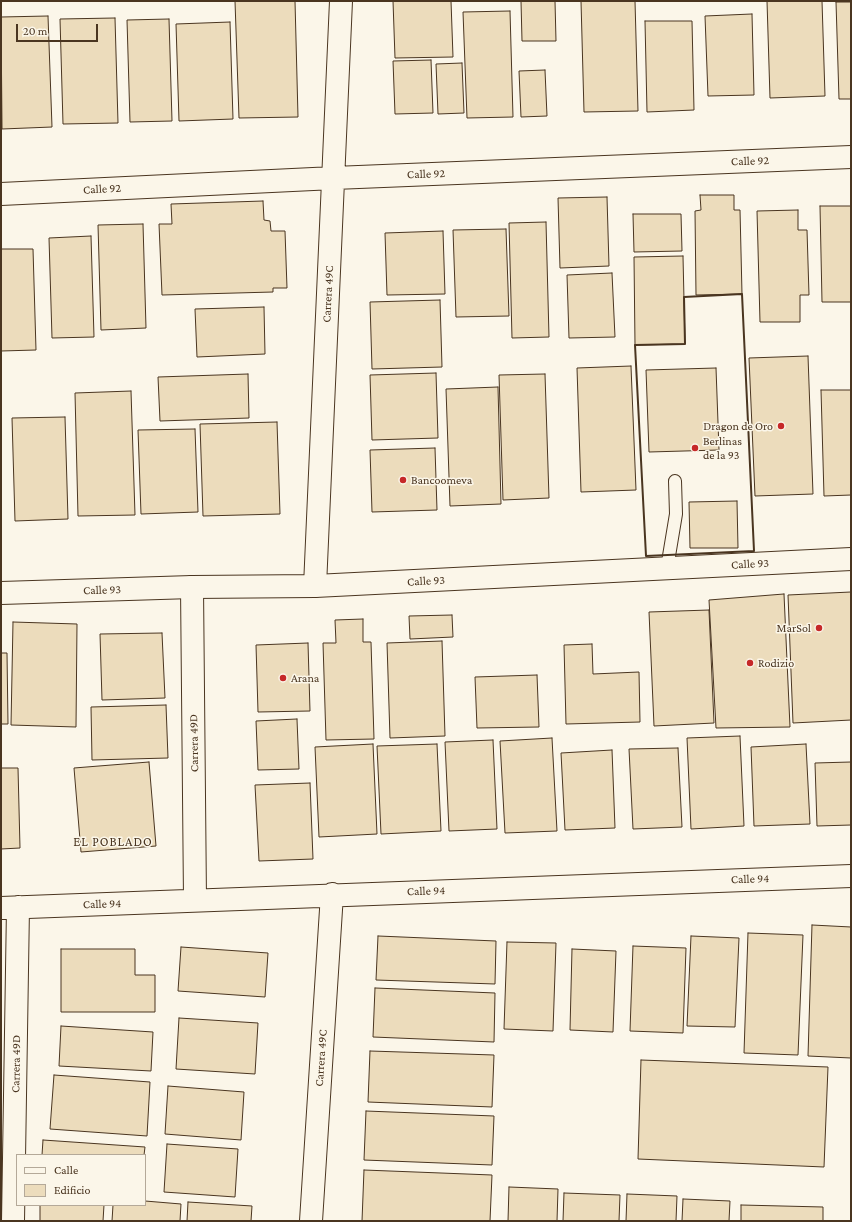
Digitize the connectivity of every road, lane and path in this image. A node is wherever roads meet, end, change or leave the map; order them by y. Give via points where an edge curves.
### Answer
1 (342, 1) edge
2 (851, 157) edge
3 (334, 178) junction
4 (1, 194) edge
5 (675, 481) dead end
6 (851, 559) edge
7 (667, 568) junction
8 (315, 586) junction
9 (192, 587) junction
10 (1, 593) edge
11 (851, 876) edge
12 (332, 894) junction
13 (195, 900) junction
14 (10, 907) edge
15 (13, 1221) edge
16 (311, 1221) edge

1 - 3 street, Carrera 49C
2 - 3 street, Calle 92
3 - 4 street, Calle 92
3 - 8 street, Carrera 49C
5 - 7 lane via 676,514
6 - 7 street, Calle 93
7 - 8 street, Calle 93
8 - 9 street, Calle 93
9 - 10 street, Calle 93
9 - 13 street, Carrera 49D
11 - 12 street, Calle 94
12 - 13 street, Calle 94
12 - 16 street, Carrera 49C
13 - 14 street, Calle 94
14 - 15 street, Carrera 49D

